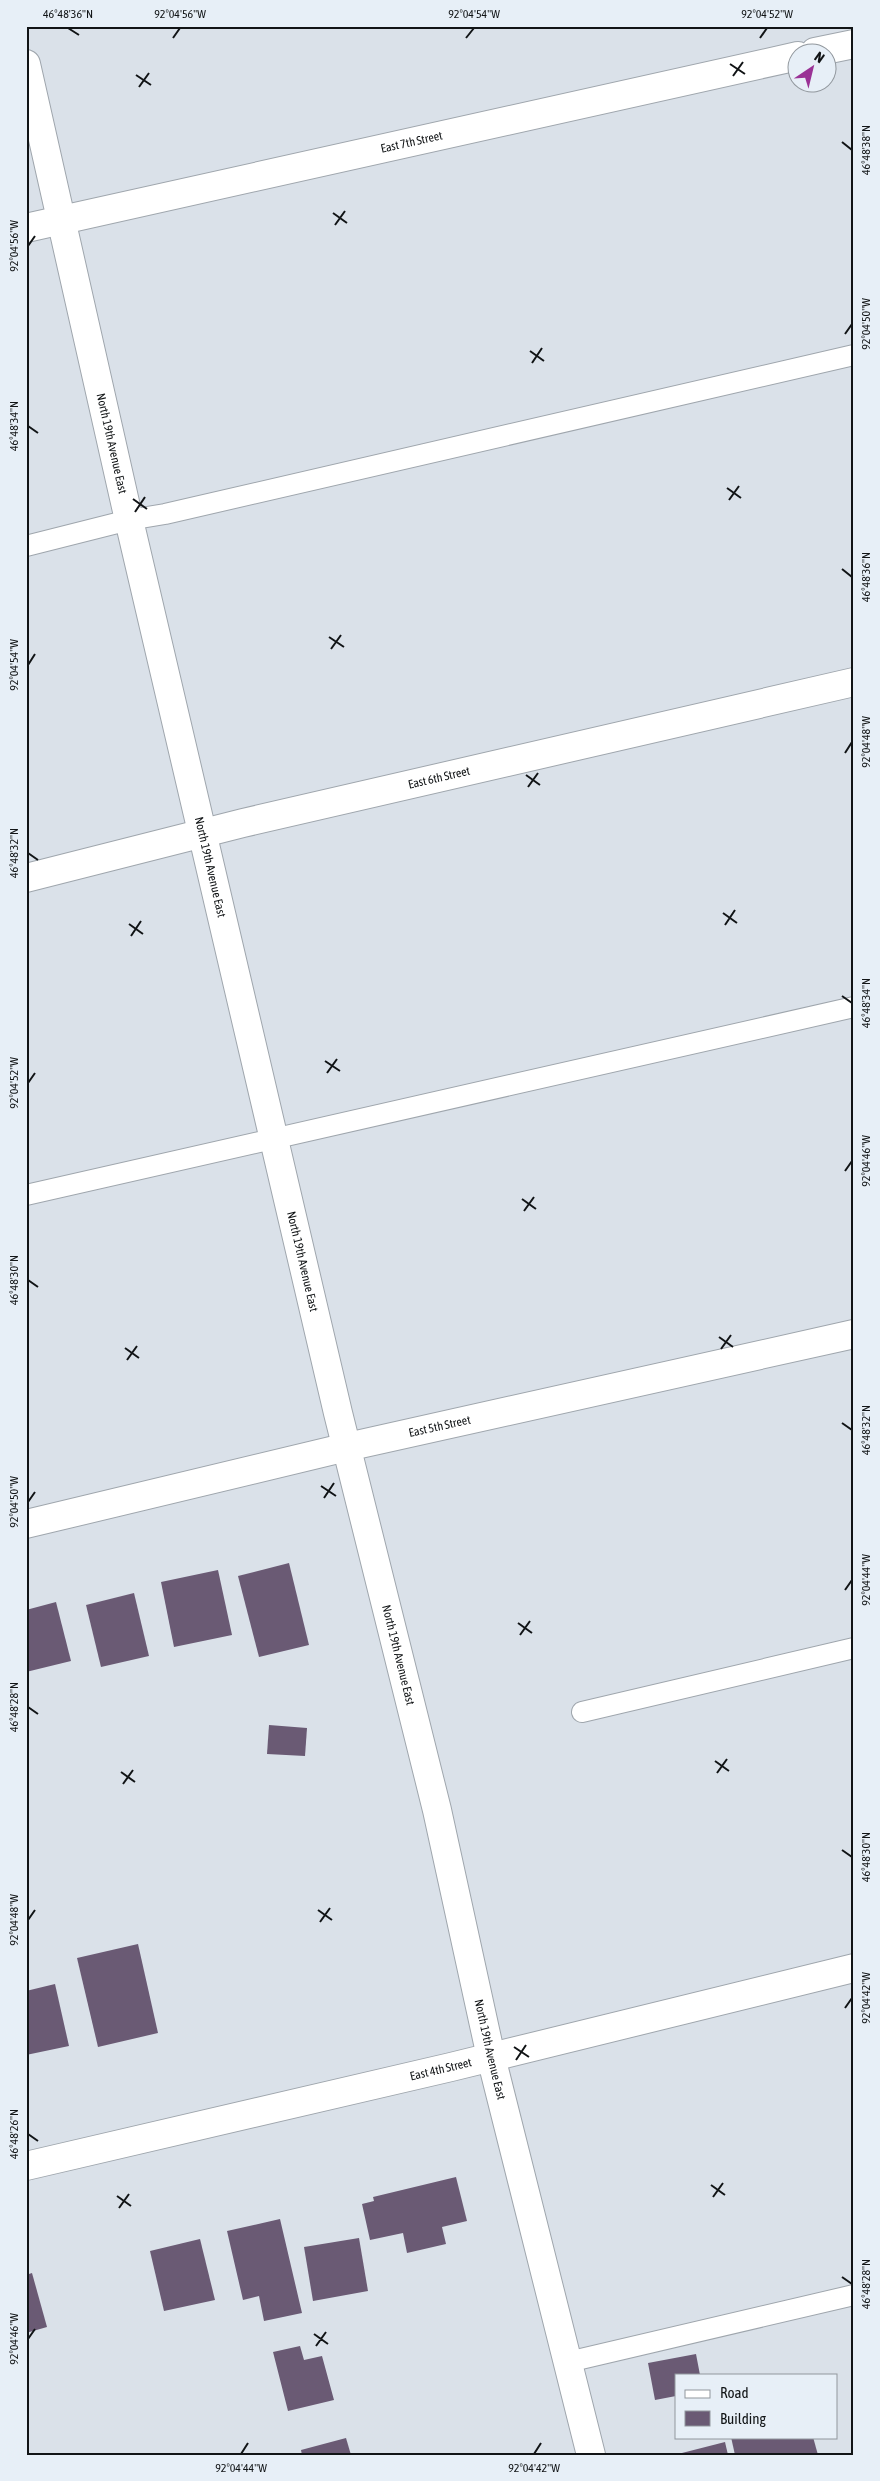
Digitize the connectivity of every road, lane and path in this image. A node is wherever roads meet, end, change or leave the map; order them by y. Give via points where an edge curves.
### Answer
1 (850, 26) edge
2 (854, 43) edge
3 (838, 47) edge
4 (788, 58) edge
5 (26, 64) edge
6 (63, 220) junction
7 (26, 228) edge
8 (854, 355) edge
9 (129, 520) junction
10 (26, 546) edge
11 (854, 682) edge
12 (203, 834) junction
13 (26, 878) edge
14 (854, 1007) edge
15 (274, 1138) junction
16 (26, 1195) edge
17 (854, 1334) edge
18 (347, 1447) junction
19 (26, 1524) edge
20 (854, 1648) edge
21 (582, 1712) dead end
22 (854, 1968) edge
23 (491, 2058) junction
24 (26, 2166) edge
25 (854, 2295) edge
26 (568, 2362) junction
27 (591, 2455) edge

1 - 2 street
2 - 3 street
4 - 6 street, East 7th Street
5 - 6 street, North 19th Avenue East
6 - 7 street, East 7th Street
6 - 9 street, North 19th Avenue East
8 - 9 lane
9 - 10 lane
9 - 12 street, North 19th Avenue East
11 - 12 street, East 6th Street
12 - 13 street, East 6th Street
12 - 15 street, North 19th Avenue East
14 - 15 lane
15 - 16 lane
15 - 18 street, North 19th Avenue East
17 - 18 street, East 5th Street
18 - 19 street, East 5th Street
18 - 23 street, North 19th Avenue East via 437,1810
20 - 21 lane
22 - 23 street, East 4th Street
23 - 24 street, East 4th Street
23 - 26 street, North 19th Avenue East
25 - 26 lane
26 - 27 street, North 19th Avenue East

